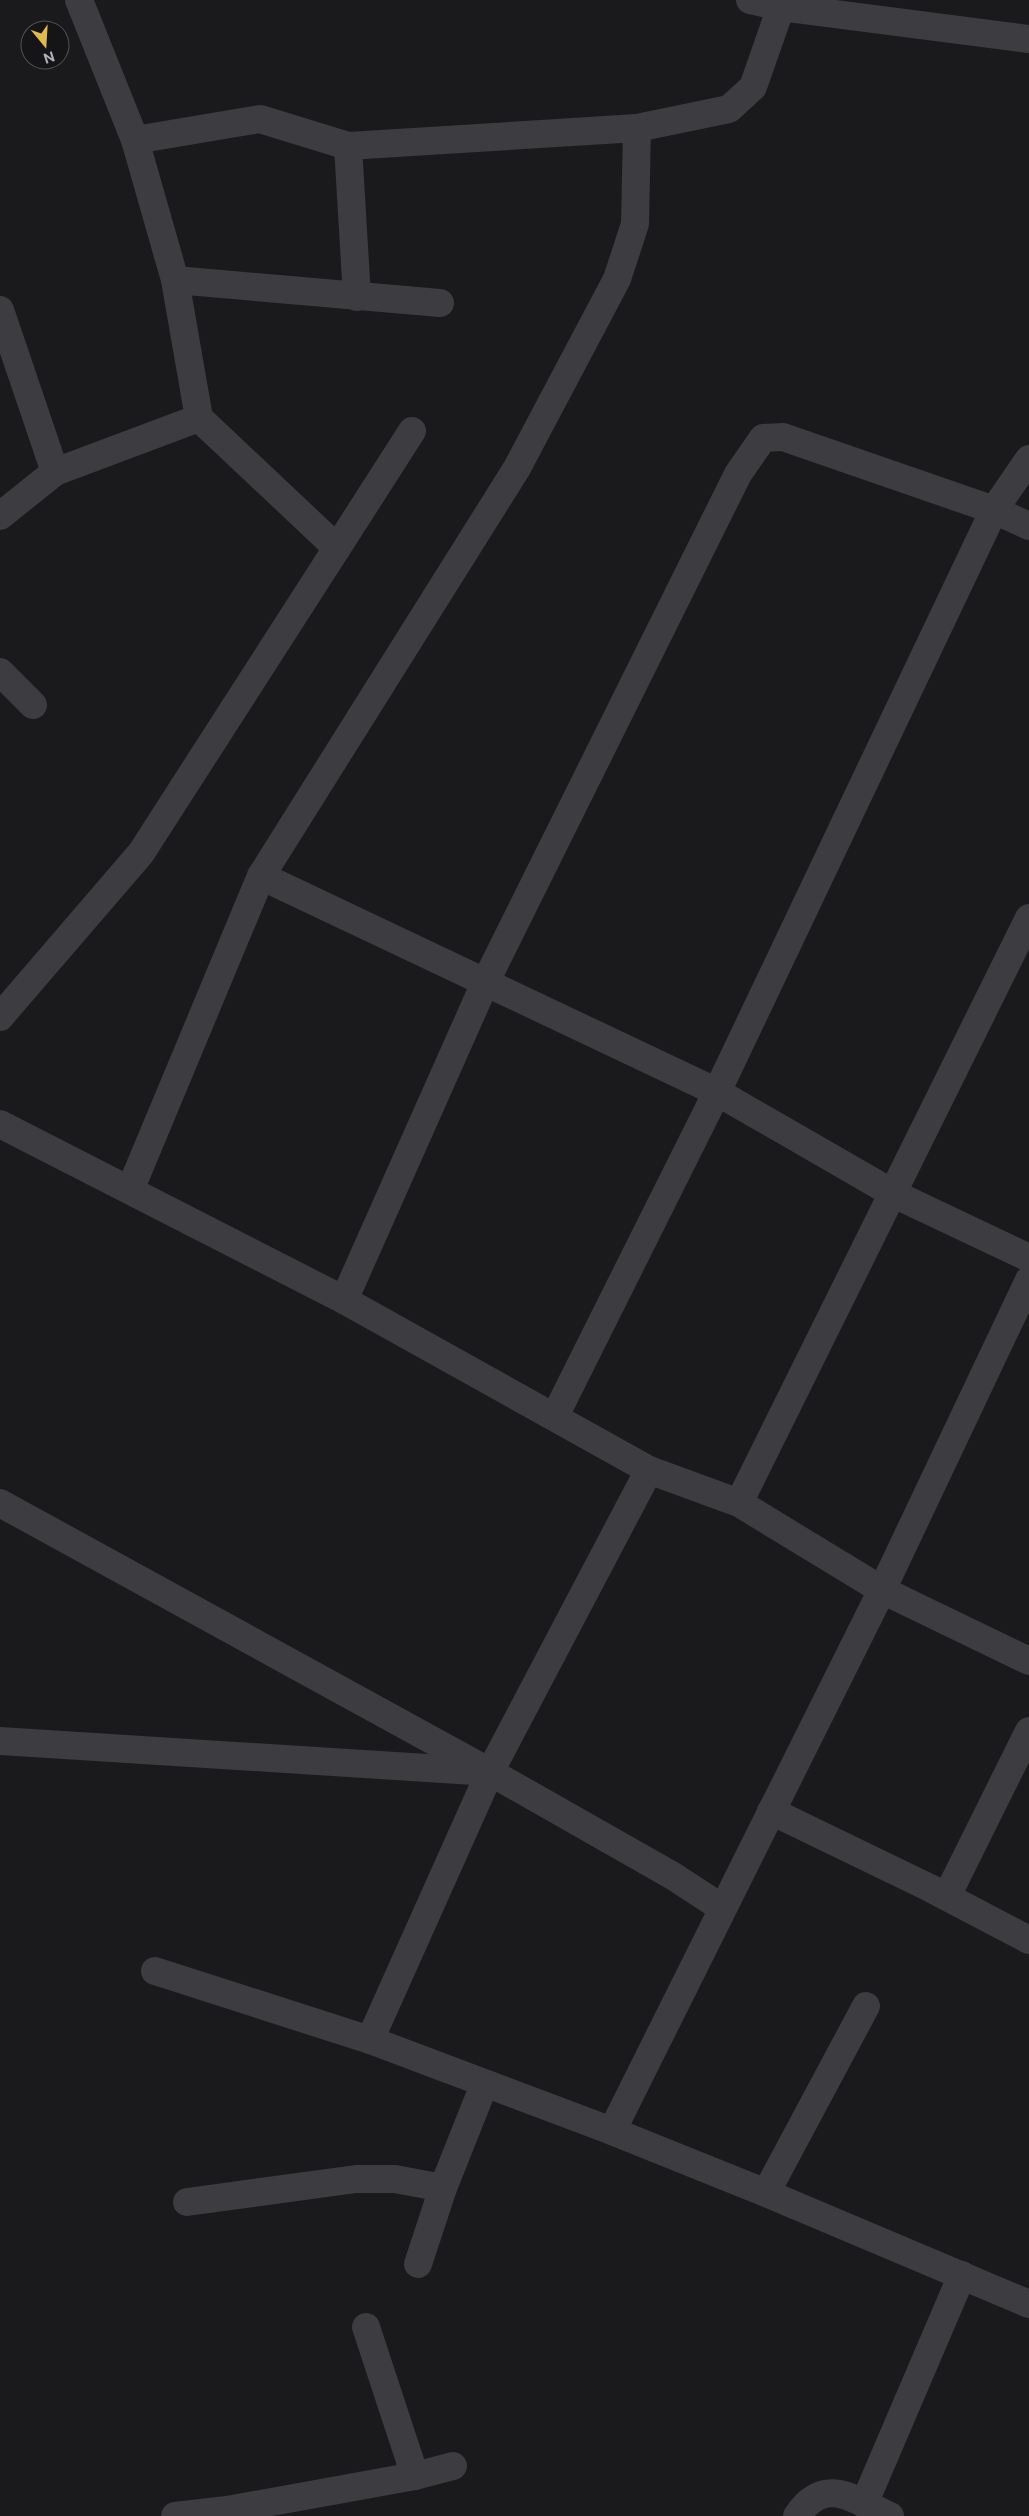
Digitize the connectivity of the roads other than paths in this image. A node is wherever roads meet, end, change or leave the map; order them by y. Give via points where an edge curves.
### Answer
1 (79, 0) edge
2 (750, 0) edge
3 (781, 7) junction
4 (1029, 38) edge
5 (637, 128) junction
6 (135, 140) junction
7 (348, 146) junction
8 (175, 280) junction
9 (357, 297) junction
10 (440, 303) dead end
11 (0, 310) edge
12 (199, 418) junction
13 (412, 431) dead end
14 (1029, 459) edge
15 (54, 472) junction
16 (994, 510) junction
17 (0, 516) edge
18 (1029, 526) edge
19 (337, 548) junction
20 (0, 672) edge
21 (33, 705) dead end
22 (261, 876) junction
23 (1029, 918) edge
24 (485, 983) junction
25 (0, 1018) edge
26 (716, 1092) junction
27 (0, 1124) edge
28 (130, 1190) junction
29 (894, 1194) junction
30 (1029, 1258) edge
31 (1029, 1280) edge
32 (344, 1300) junction
33 (555, 1416) junction
34 (649, 1470) junction
35 (0, 1503) edge
36 (739, 1503) junction
37 (882, 1590) junction
38 (1029, 1661) edge
39 (1029, 1731) edge
40 (0, 1741) edge
41 (490, 1772) junction
42 (771, 1810) junction
43 (947, 1896) junction
44 (722, 1908) junction
45 (1029, 1940) edge
46 (155, 1971) dead end
47 (866, 2006) dead end
48 (370, 2040) junction
49 (484, 2085) junction
50 (612, 2131) junction
51 (443, 2188) junction
52 (766, 2193) junction
53 (187, 2202) dead end
54 (418, 2264) dead end
55 (962, 2275) junction
56 (1029, 2304) edge
57 (366, 2326) dead end
58 (453, 2466) dead end
59 (415, 2476) junction
60 (864, 2504) junction
61 (175, 2516) edge
62 (797, 2516) edge
63 (890, 2516) edge

1 - 6 street
2 - 3 street
3 - 4 street
3 - 5 street via 754,87 729,109
5 - 7 street
5 - 22 street via 635,224 617,279 517,468
6 - 7 street via 260,119
6 - 8 street
7 - 9 street
8 - 9 street
8 - 12 street
9 - 10 street
11 - 15 street
12 - 15 street
12 - 19 street
13 - 19 street
14 - 16 street
15 - 17 street
16 - 18 street
16 - 24 street via 782,437 764,438 738,474
16 - 26 street
19 - 25 street via 141,853
20 - 21 street
22 - 24 street
22 - 28 street
23 - 29 street
24 - 26 street
24 - 32 street
26 - 29 street
26 - 33 street
27 - 28 street
28 - 32 street
29 - 30 street
29 - 36 street
31 - 37 street
32 - 33 street
33 - 34 street
34 - 36 street
34 - 41 street
35 - 41 street
36 - 37 street
37 - 38 street
37 - 42 street
39 - 43 street
40 - 41 street
41 - 44 street via 673,1876
41 - 48 street
42 - 43 street
42 - 44 street
43 - 45 street
44 - 50 street
46 - 48 street
47 - 52 street
48 - 49 street
49 - 50 street
49 - 51 street
50 - 52 street
51 - 53 street via 395,2179 356,2179
51 - 54 street
52 - 55 street
55 - 56 street
55 - 60 street
57 - 59 street
58 - 59 street
59 - 61 street via 227,2510
60 - 62 street via 836,2492 822,2493 808,2500
60 - 63 street

